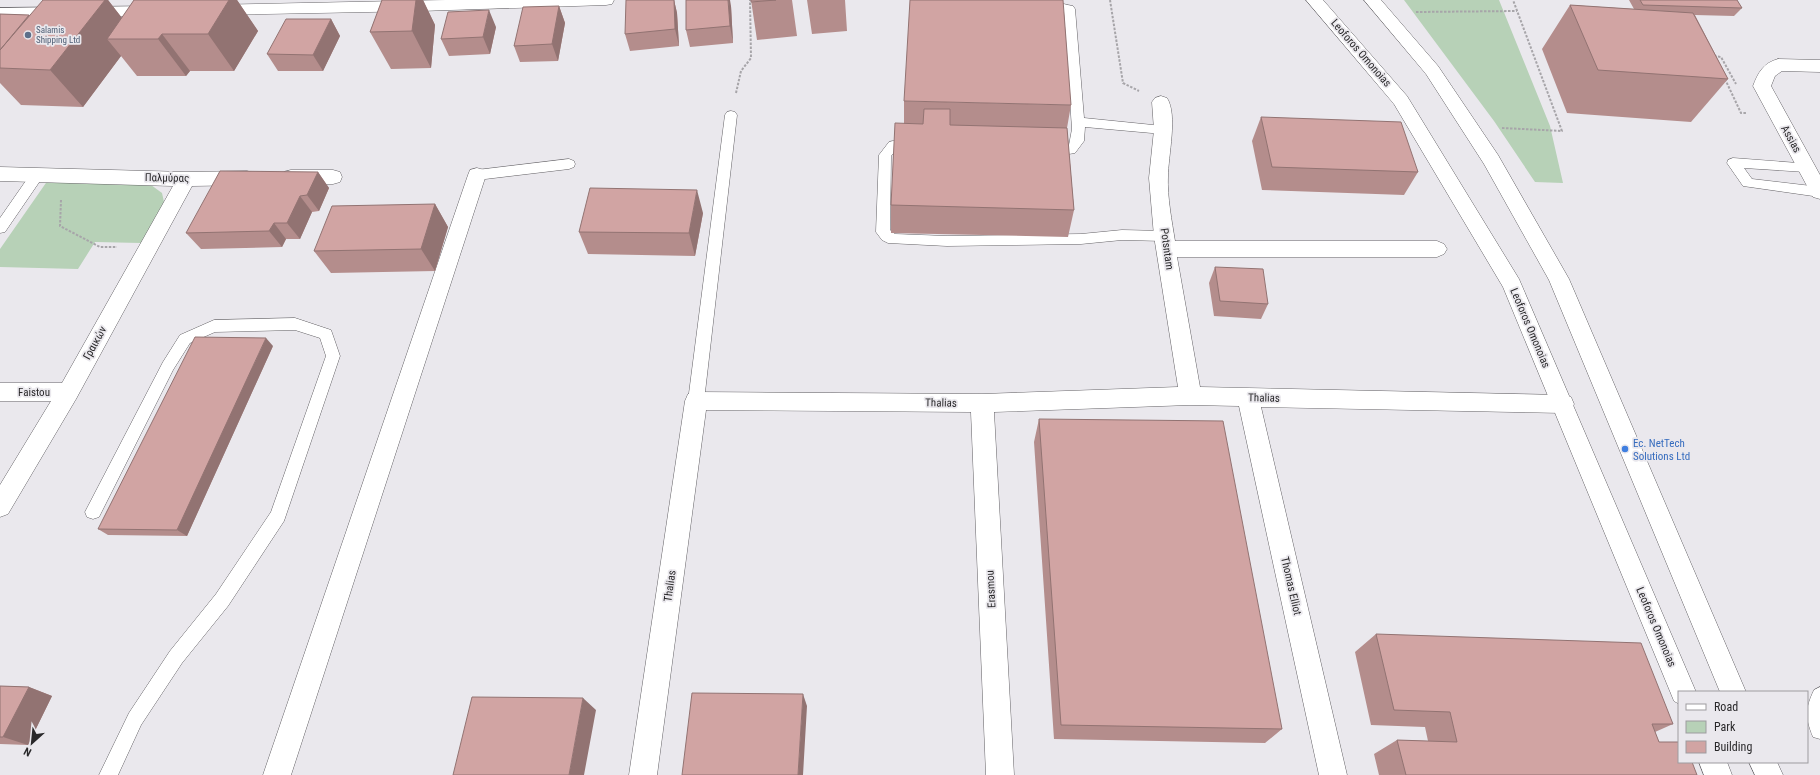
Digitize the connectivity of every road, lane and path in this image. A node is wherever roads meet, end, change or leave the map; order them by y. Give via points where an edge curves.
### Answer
1 (606, 0) edge
2 (750, 0) edge
3 (1045, 0) edge
4 (1110, 0) edge
5 (1314, 0) edge
6 (1372, 0) edge
7 (1513, 0) edge
8 (171, 10) edge
9 (194, 10) edge
10 (1517, 11) junction
11 (1415, 12) dead end
12 (0, 13) edge
13 (1718, 63) edge
14 (1820, 66) edge
15 (1724, 78) edge
16 (1737, 87) dead end
17 (1161, 102) joint
18 (1741, 113) dead end
19 (731, 115) joint
20 (1078, 122) junction
21 (1500, 128) dead end
22 (1163, 130) junction
23 (923, 146) edge
24 (1037, 149) edge
25 (569, 164) dead end
26 (1806, 167) junction
27 (0, 174) edge
28 (476, 174) joint
29 (37, 175) junction
30 (62, 176) junction
31 (333, 177) dead end
32 (186, 178) junction
33 (1820, 192) edge
34 (0, 228) edge
35 (1165, 242) junction
36 (148, 248) junction
37 (1437, 249) dead end
38 (0, 392) edge
39 (68, 392) junction
40 (1190, 396) junction
41 (1248, 398) junction
42 (696, 401) junction
43 (982, 403) junction
44 (1563, 404) junction
45 (0, 506) edge
46 (93, 512) dead end
47 (1683, 691) edge
48 (1733, 691) edge
49 (1820, 696) edge
50 (1813, 720) edge
51 (1712, 763) edge
52 (1763, 763) edge
53 (108, 775) edge
54 (277, 775) edge
55 (643, 775) edge
56 (1000, 775) edge
57 (1333, 775) edge
58 (1718, 775) edge
59 (1769, 775) edge

1 - 9 street
2 - 19 path via 751,58 741,71
3 - 20 lane via 1056,7 1069,9
4 - 17 path via 1123,83
5 - 44 street, Leoforos Omonoias via 1401,100 1512,285
6 - 48 street via 1432,70 1491,160 1559,279
7 - 10 path
8 - 12 street
10 - 11 path
10 - 21 path via 1562,131
13 - 16 path via 1714,56 1721,56
14 - 26 street, Assias via 1778,65 1767,73 1762,86
15 - 18 path
17 - 22 street, Potsntam
19 - 42 lane
20 - 22 lane
20 - 24 lane via 1080,132 1075,147 1071,150
22 - 35 street, Potsntam via 1158,178
23 - 35 lane via 893,145 885,155 883,232 887,236 947,241 1081,239 1119,234
25 - 28 lane
26 - 33 street, Assias
26 - 33 lane via 1733,163 1748,183
27 - 29 street, Παλμύρας
28 - 54 street
29 - 30 street, Παλμύρας
29 - 34 lane
30 - 32 street, Παλμύρας
30 - 36 path via 60,226 100,247
31 - 32 street, Παλμύρας
32 - 36 street, Γραικών
35 - 37 street
35 - 40 street, Potsntam
36 - 39 street, Γραικών
38 - 39 street, Faistou
39 - 45 street, Γραικών
40 - 41 street, Thalias
40 - 43 street, Thalias
41 - 44 street, Thalias
41 - 57 street, Thomas Elliot
42 - 43 street, Thalias
42 - 55 street, Thalias
43 - 56 street, Erasmou
44 - 47 street, Leoforos Omonoias
46 - 53 lane via 168,366 185,339 214,326 295,324 326,334 333,356 278,516 222,600 176,657 135,719
49 - 50 lane
51 - 58 street
52 - 59 street

